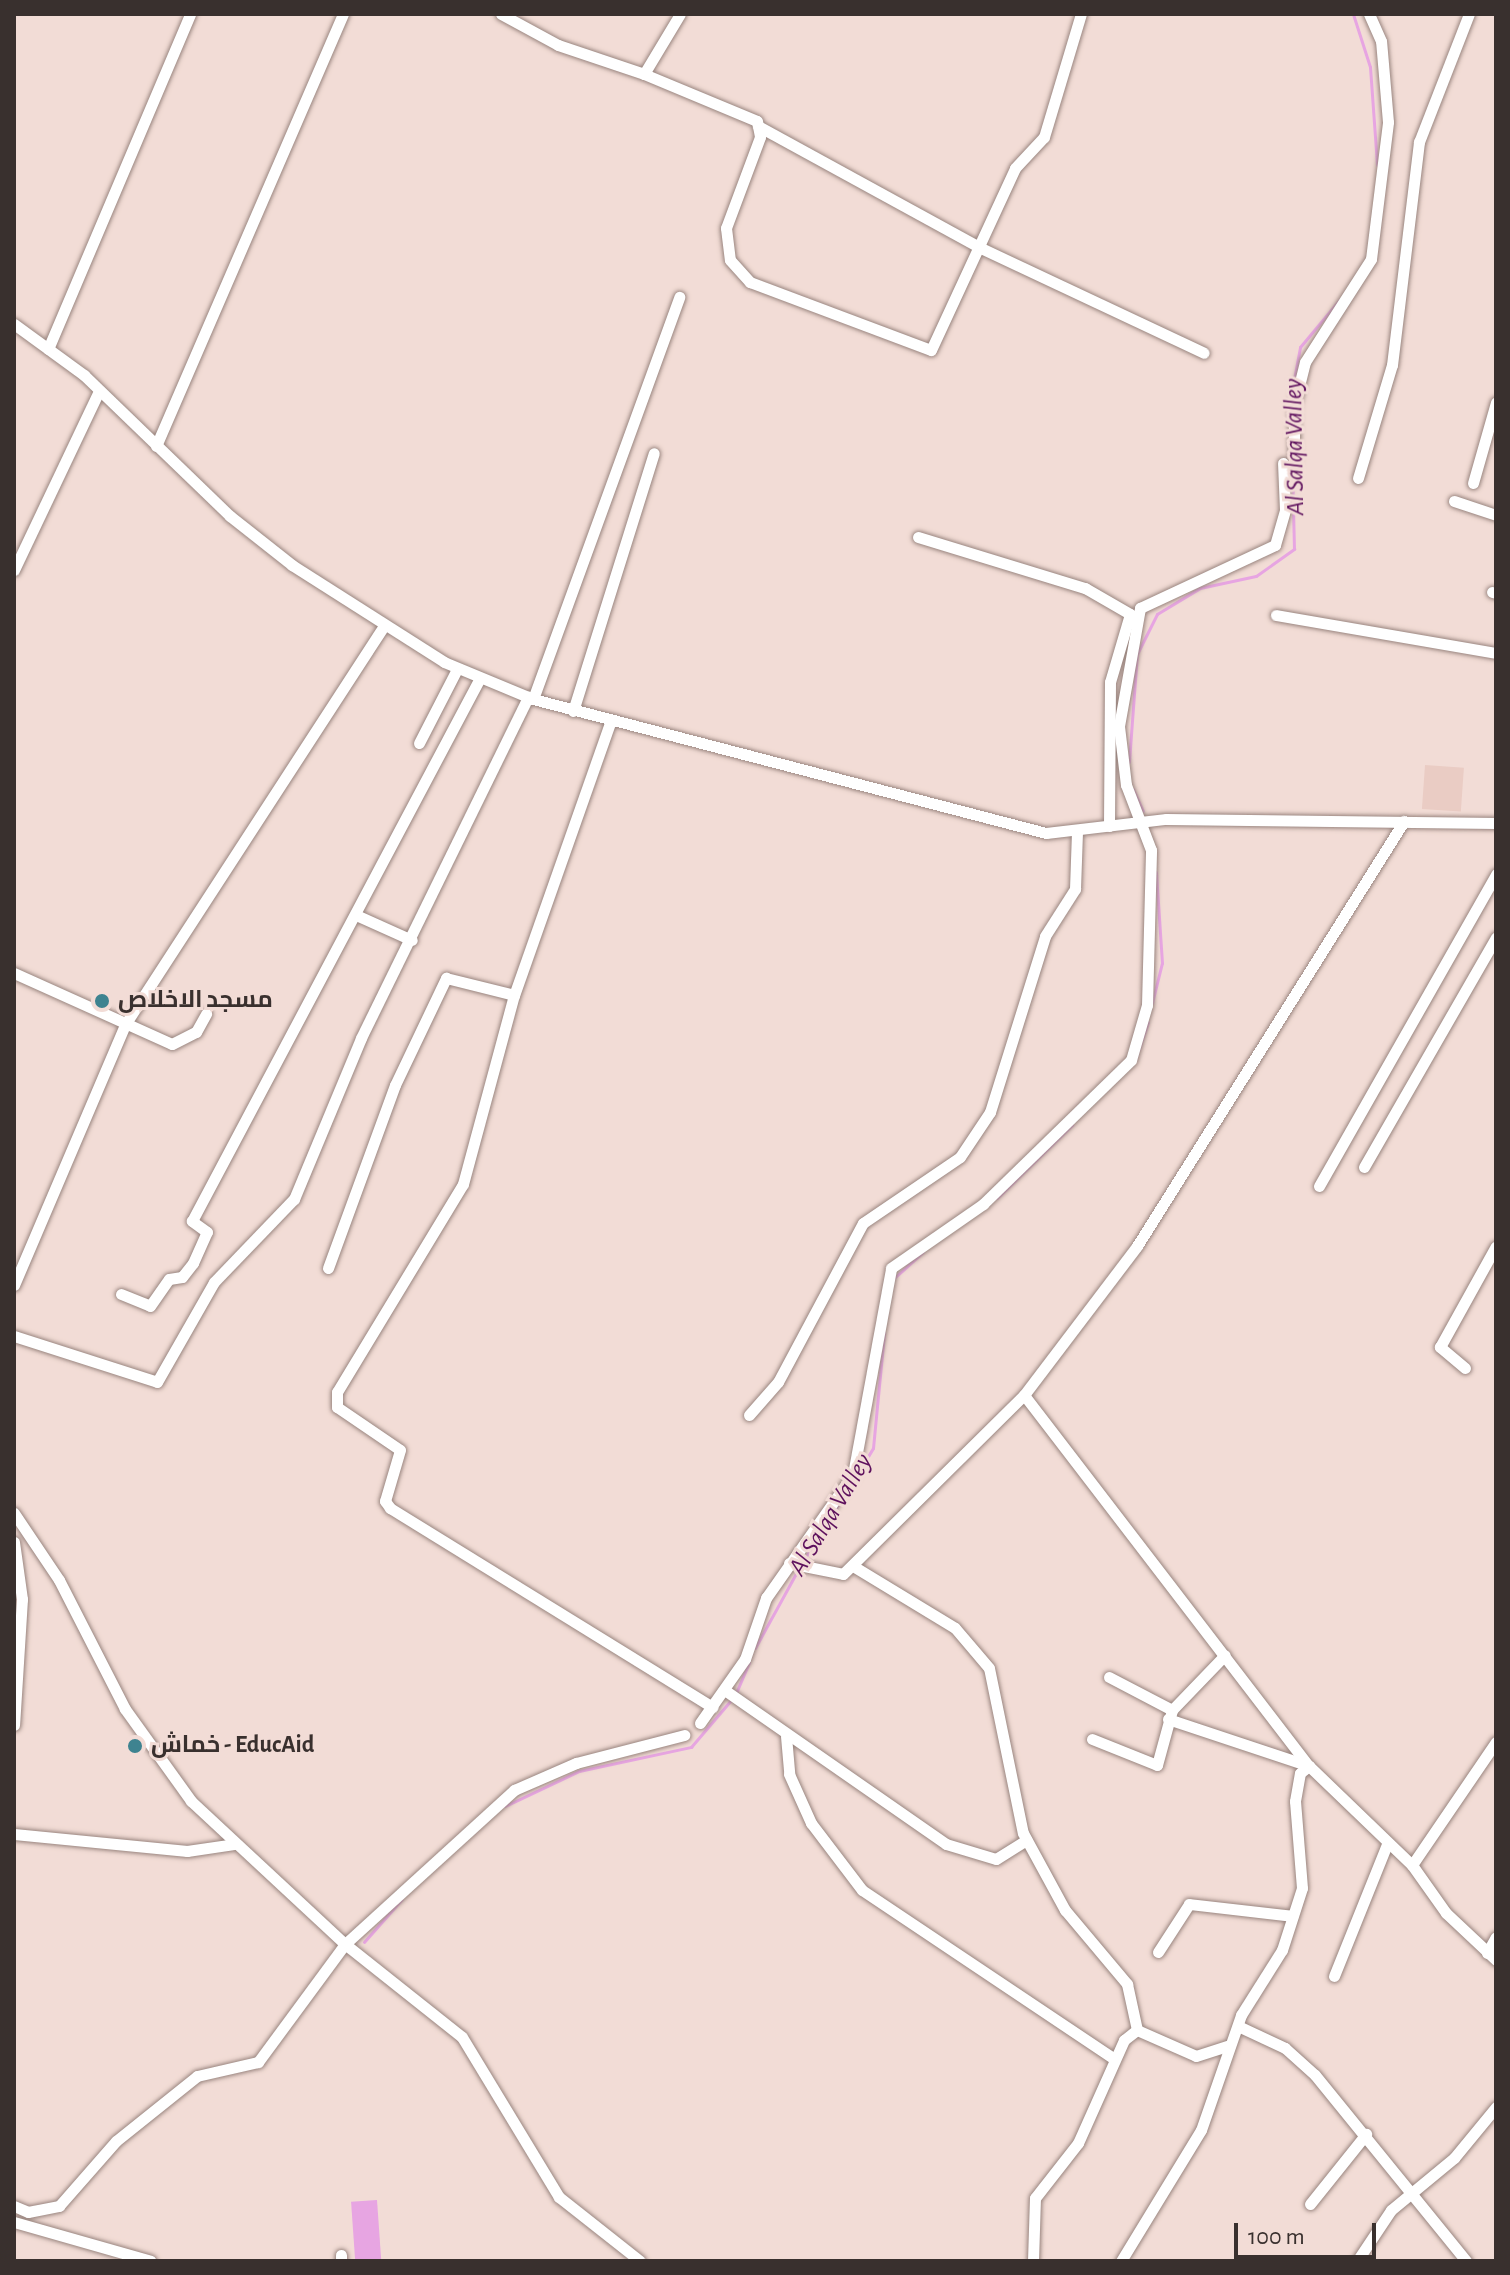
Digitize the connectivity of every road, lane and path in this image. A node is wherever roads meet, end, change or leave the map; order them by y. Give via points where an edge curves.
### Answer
1 (190, 14) edge
2 (343, 14) edge
3 (501, 14) edge
4 (680, 14) edge
5 (1081, 14) edge
6 (1369, 14) edge
7 (1469, 14) edge
8 (644, 74) junction
9 (758, 126) junction
10 (981, 248) junction
11 (679, 297) dead end
12 (14, 324) edge
13 (48, 349) junction
14 (1204, 353) dead end
15 (98, 393) junction
16 (1496, 402) edge
17 (156, 446) junction
18 (654, 453) dead end
19 (1358, 478) dead end
20 (1473, 483) dead end
21 (1454, 501) dead end
22 (1496, 515) edge
23 (918, 537) dead end
24 (14, 570) edge
25 (1276, 615) dead end
26 (383, 627) junction
27 (1496, 653) edge
28 (457, 669) junction
29 (480, 678) junction
30 (531, 698) junction
31 (573, 711) junction
32 (611, 720) junction
33 (419, 743) dead end
34 (1404, 821) junction
35 (1142, 822) junction
36 (1496, 823) edge
37 (1109, 826) junction
38 (1077, 831) junction
39 (1496, 874) edge
40 (356, 915) junction
41 (1496, 939) edge
42 (412, 940) junction
43 (14, 973) edge
44 (514, 995) junction
45 (206, 1014) dead end
46 (126, 1023) junction
47 (1364, 1167) dead end
48 (1319, 1186) dead end
49 (1496, 1246) edge
50 (328, 1268) dead end
51 (14, 1285) edge
52 (121, 1294) dead end
53 (14, 1336) edge
54 (1465, 1368) dead end
55 (1024, 1395) junction
56 (749, 1415) dead end
57 (14, 1513) edge
58 (14, 1542) edge
59 (789, 1563) junction
60 (853, 1566) junction
61 (16, 1574) edge
62 (1225, 1655) junction
63 (1109, 1677) dead end
64 (726, 1691) junction
65 (712, 1707) junction
66 (1170, 1715) junction
67 (700, 1723) dead end
68 (14, 1725) edge
69 (684, 1735) dead end
70 (786, 1736) junction
71 (1092, 1739) dead end
72 (1496, 1742) edge
73 (1309, 1766) junction
74 (14, 1834) edge
75 (1027, 1840) junction
76 (235, 1844) junction
77 (1387, 1844) junction
78 (1412, 1865) junction
79 (1292, 1916) junction
80 (1496, 1937) edge
81 (345, 1944) junction
82 (1158, 1952) dead end
83 (1492, 1957) edge
84 (1334, 1976) dead end
85 (1238, 2026) junction
86 (1137, 2030) junction
87 (1229, 2045) junction
88 (1111, 2057) junction
89 (1496, 2107) edge
90 (1366, 2134) junction
91 (1406, 2196) junction
92 (1310, 2204) dead end
93 (14, 2206) edge
94 (14, 2222) edge
95 (151, 2261) edge
96 (640, 2261) edge
97 (1033, 2261) edge
98 (1121, 2261) edge
99 (1357, 2261) edge
100 (1466, 2261) edge

1 - 13 street
2 - 17 street
3 - 8 street via 558,45
4 - 8 street
5 - 10 street via 1044,137 1015,168
6 - 35 street via 1381,41 1388,122 1371,259 1305,362 1294,406 1285,510 1275,545 1140,608 1119,726 1126,785
7 - 19 street via 1419,142 1392,365
8 - 9 street via 743,110
9 - 10 street
9 - 10 street via 723,244 750,282 931,350
10 - 14 street
11 - 30 street
12 - 13 street
13 - 15 street
15 - 17 street
15 - 24 street
16 - 20 street
17 - 26 street via 230,516
18 - 31 street
21 - 22 street
23 - 37 street via 1085,588 1130,614 1110,682
25 - 27 street
26 - 28 street
26 - 46 street
28 - 29 street
28 - 33 street
29 - 30 street
29 - 40 street
30 - 31 street
30 - 42 street
31 - 32 street
32 - 38 street via 997,824
32 - 44 street
34 - 35 street
34 - 36 street
34 - 55 street via 1137,1246
35 - 37 street
35 - 59 street via 1151,850 1151,936 1147,1005 1131,1060 983,1204 891,1268 877,1316 864,1445 853,1474
37 - 38 street
38 - 56 street via 1075,889 1045,936 990,1112 960,1157 863,1223 778,1382
39 - 48 street
40 - 42 street
40 - 52 street via 192,1221 207,1232 193,1263 182,1277 169,1279 150,1306
41 - 47 street
42 - 53 street via 349,1064 294,1199 214,1282 157,1382
43 - 46 street
44 - 50 street via 446,978 395,1085
44 - 65 street via 463,1184 337,1392 337,1407 400,1450 385,1501 390,1508
45 - 46 street via 196,1032 172,1044
46 - 51 street
49 - 54 street via 1440,1347
55 - 60 street
55 - 62 street
57 - 76 street via 59,1580 125,1709 191,1801
58 - 61 street
59 - 60 street via 826,1574
59 - 64 street
60 - 75 street via 955,1628 989,1668
61 - 68 street via 22,1599
62 - 66 street
62 - 73 street
63 - 66 street
64 - 65 street
64 - 70 street
65 - 67 street
66 - 71 street via 1154,1766
66 - 73 street
69 - 81 street via 576,1763 514,1790
70 - 75 street via 946,1844 996,1859
70 - 88 street via 789,1774 811,1823 862,1890
72 - 78 street
73 - 77 street
73 - 79 street via 1300,1773 1295,1801 1303,1873
74 - 76 street via 187,1851
75 - 86 street via 1065,1910 1127,1984
76 - 81 street
77 - 78 street
77 - 84 street
78 - 83 street via 1446,1913
79 - 82 street via 1189,1904
79 - 85 street
80 - 83 street
81 - 93 street via 258,2062 197,2076 116,2141 59,2206 28,2212
81 - 96 street via 462,2037 559,2197
85 - 87 street
85 - 90 street via 1285,2048
86 - 87 street via 1180,2054 1212,2056
86 - 88 street
87 - 98 street via 1201,2130
88 - 97 street via 1091,2120 1035,2198
89 - 91 street via 1454,2158
90 - 91 street via 1385,2153
90 - 92 street
91 - 99 street
91 - 100 street
94 - 95 street

